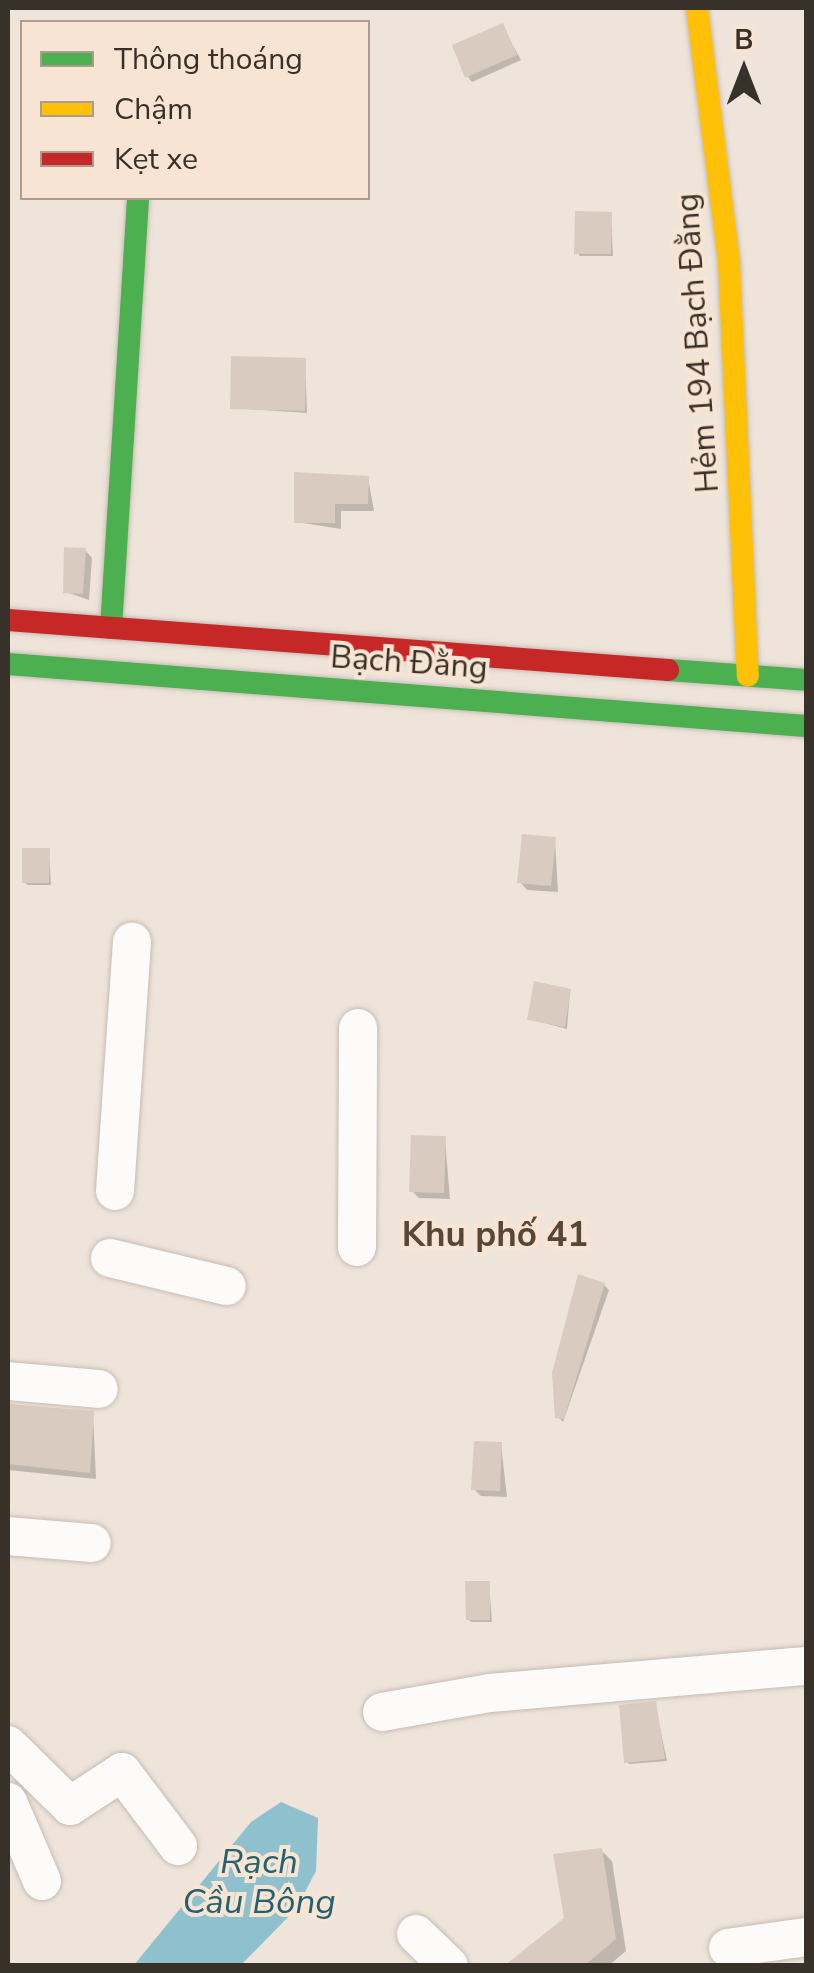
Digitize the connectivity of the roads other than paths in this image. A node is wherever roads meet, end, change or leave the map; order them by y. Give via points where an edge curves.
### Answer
1 (697, 8) edge
2 (138, 200) edge
3 (8, 620) edge
4 (111, 628) junction
5 (8, 664) edge
6 (106, 672) junction
7 (748, 676) junction
8 (806, 680) edge
9 (746, 721) junction
10 (806, 726) edge
11 (132, 942) dead end
12 (358, 1028) dead end
13 (115, 1191) dead end
14 (357, 1247) dead end
15 (110, 1258) dead end
16 (227, 1286) dead end
17 (8, 1382) edge
18 (99, 1390) dead end
19 (8, 1536) edge
20 (92, 1543) dead end
21 (806, 1666) edge
22 (382, 1712) dead end
23 (8, 1745) edge
24 (9, 1811) edge
25 (178, 1846) dead end
26 (29, 1877) edge
27 (416, 1934) dead end
28 (806, 1937) edge
29 (728, 1948) dead end
30 (449, 1966) edge

1 - 7 main road, Hẻm 194 Bạch Đằng via 710,56 729,262
2 - 4 main road
3 - 4 main road, Bạch Đằng
4 - 6 main road
4 - 7 main road, Bạch Đằng
5 - 6 main road, Bạch Đằng
6 - 9 main road, Bạch Đằng
7 - 8 main road, Bạch Đằng
7 - 9 main road, Hẻm 194 Bạch Đằng
9 - 10 main road, Bạch Đằng
11 - 13 street
12 - 14 street
15 - 16 street
17 - 18 street
19 - 20 street
21 - 22 street
23 - 25 street via 70,1806 122,1772
24 - 26 street
27 - 30 street
28 - 29 street

